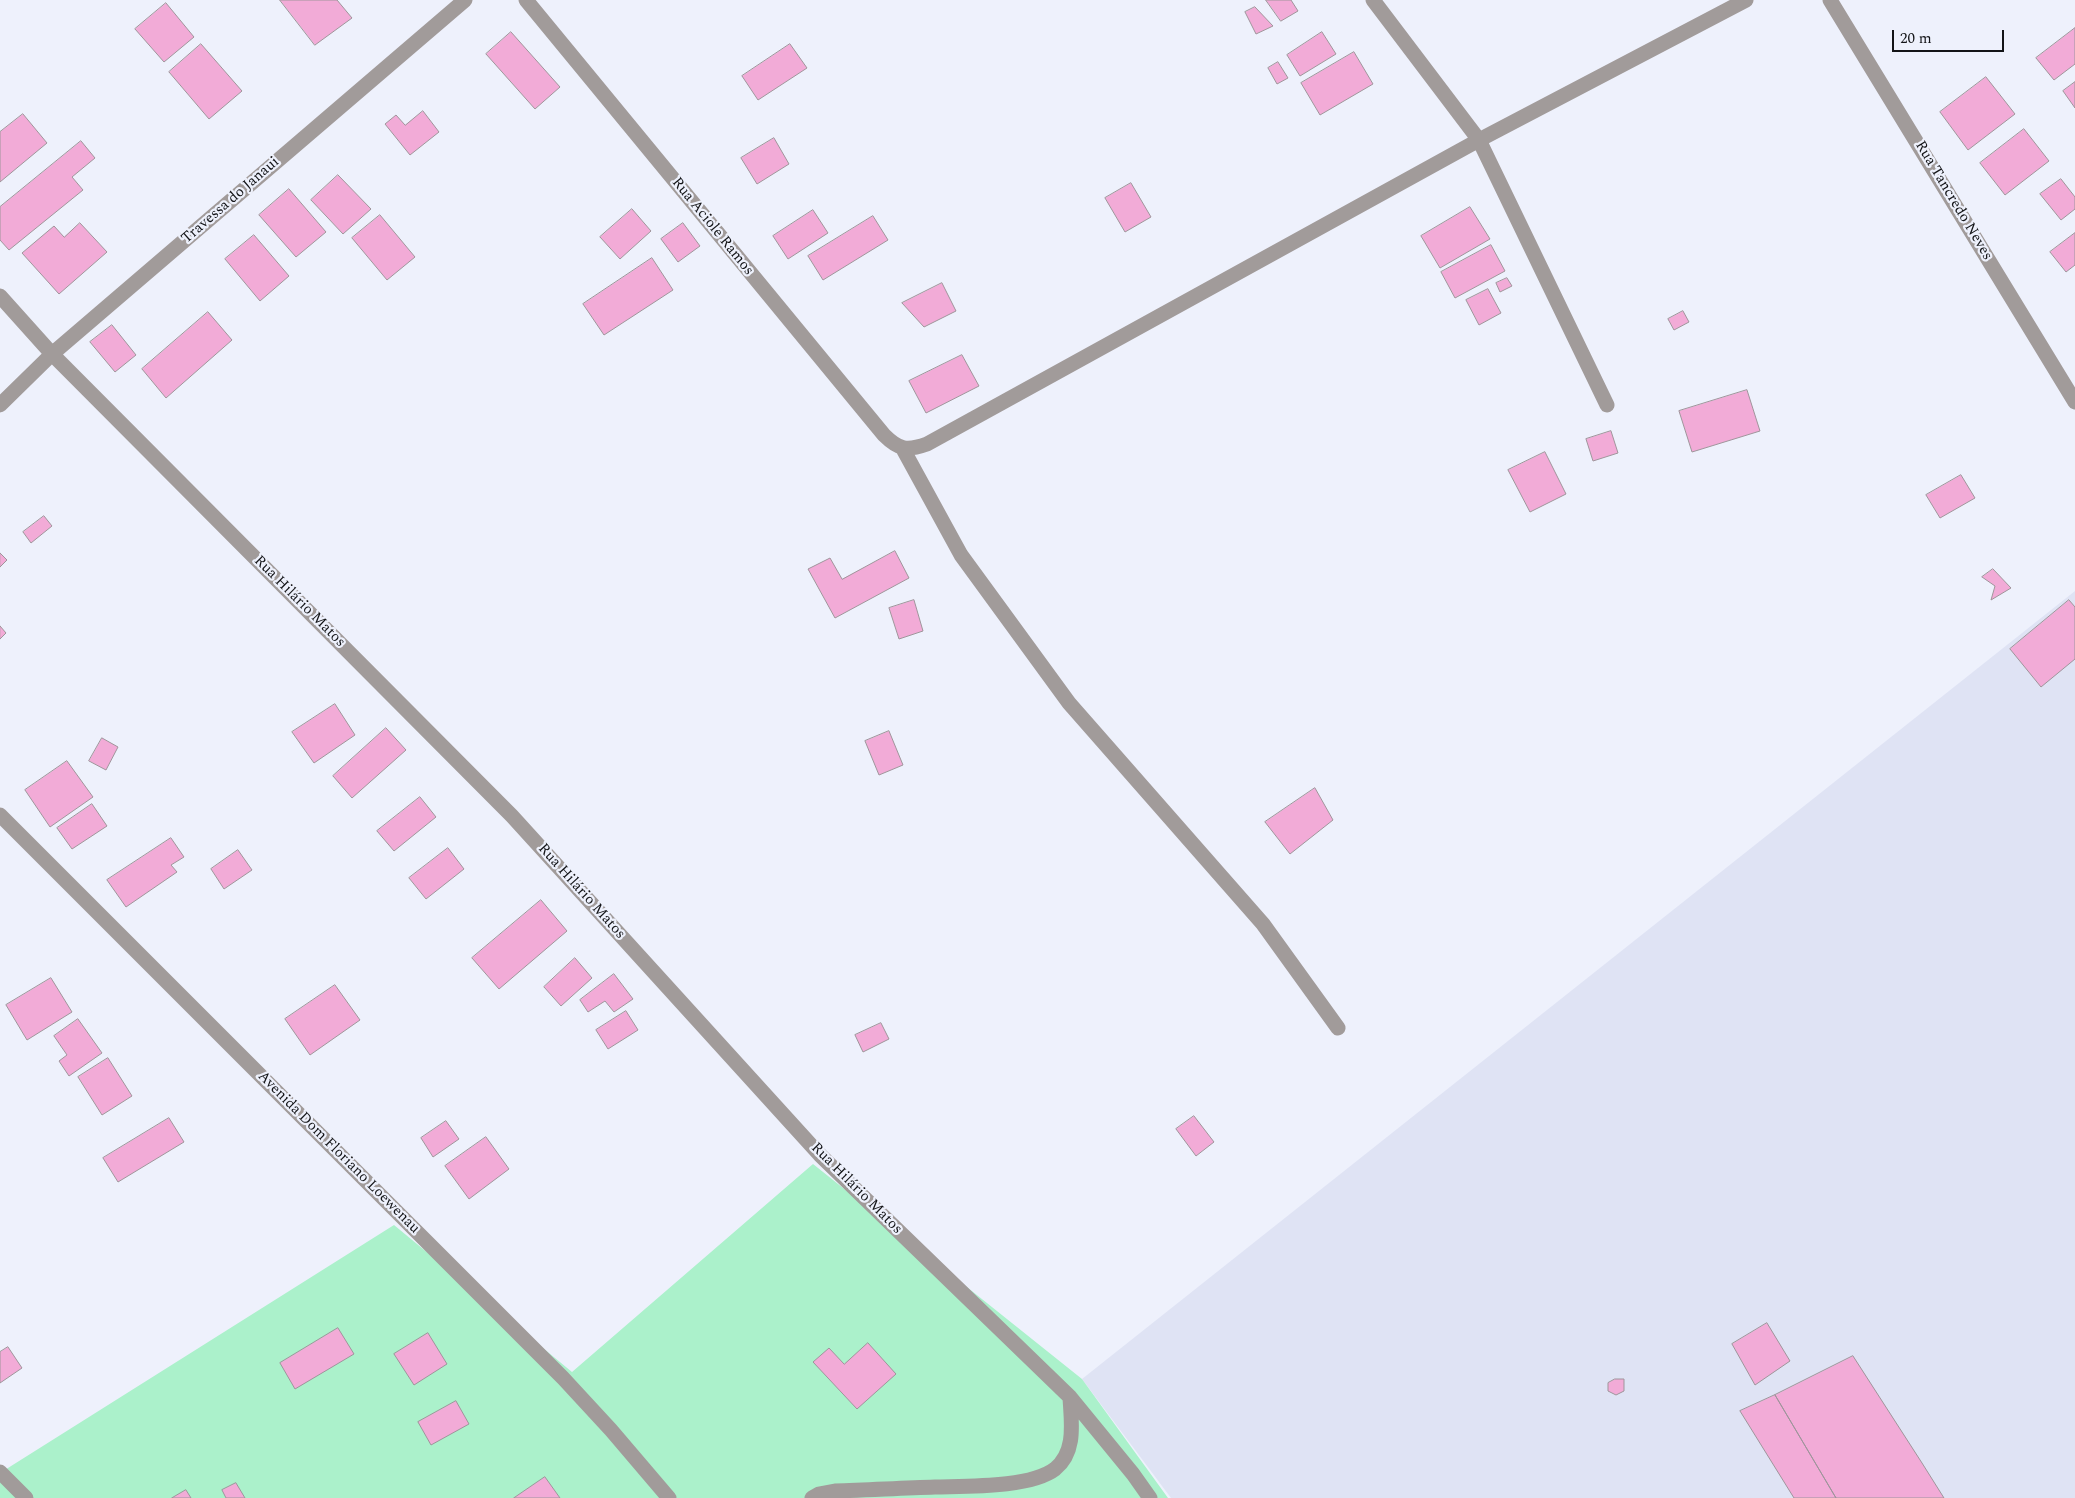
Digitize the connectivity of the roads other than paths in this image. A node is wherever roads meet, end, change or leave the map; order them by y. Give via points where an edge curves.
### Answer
1 (465, 0) edge
2 (526, 0) edge
3 (1373, 0) edge
4 (1746, 0) edge
5 (1830, 0) edge
6 (1479, 140) junction
7 (0, 296) edge
8 (52, 354) junction
9 (2075, 402) edge
10 (0, 405) edge
11 (1607, 405) dead end
12 (902, 449) junction
13 (0, 815) edge
14 (1338, 1028) dead end
15 (1070, 1397) junction
16 (0, 1472) edge
17 (26, 1498) edge
18 (668, 1498) edge
19 (812, 1498) edge
20 (1150, 1498) edge

1 - 8 street, Travessa do Janaui
2 - 12 street, Rua Aciole Ramos via 884,435
3 - 6 street
4 - 6 street
5 - 9 street, Rua Tancredo Neves
6 - 11 street
6 - 12 street via 928,444
7 - 8 street, Rua Hilário Matos
8 - 10 street, Travessa do Janaui
8 - 15 street, Rua Hilário Matos via 512,816 820,1155
12 - 14 street via 960,555 1069,703 1263,924
13 - 18 street, Avenida Dom Floriano Loewenau via 563,1378 612,1430
15 - 19 street via 1070,1445 1055,1468 1042,1475 992,1484 835,1491
15 - 20 street, Rua Hilário Matos
16 - 17 street

